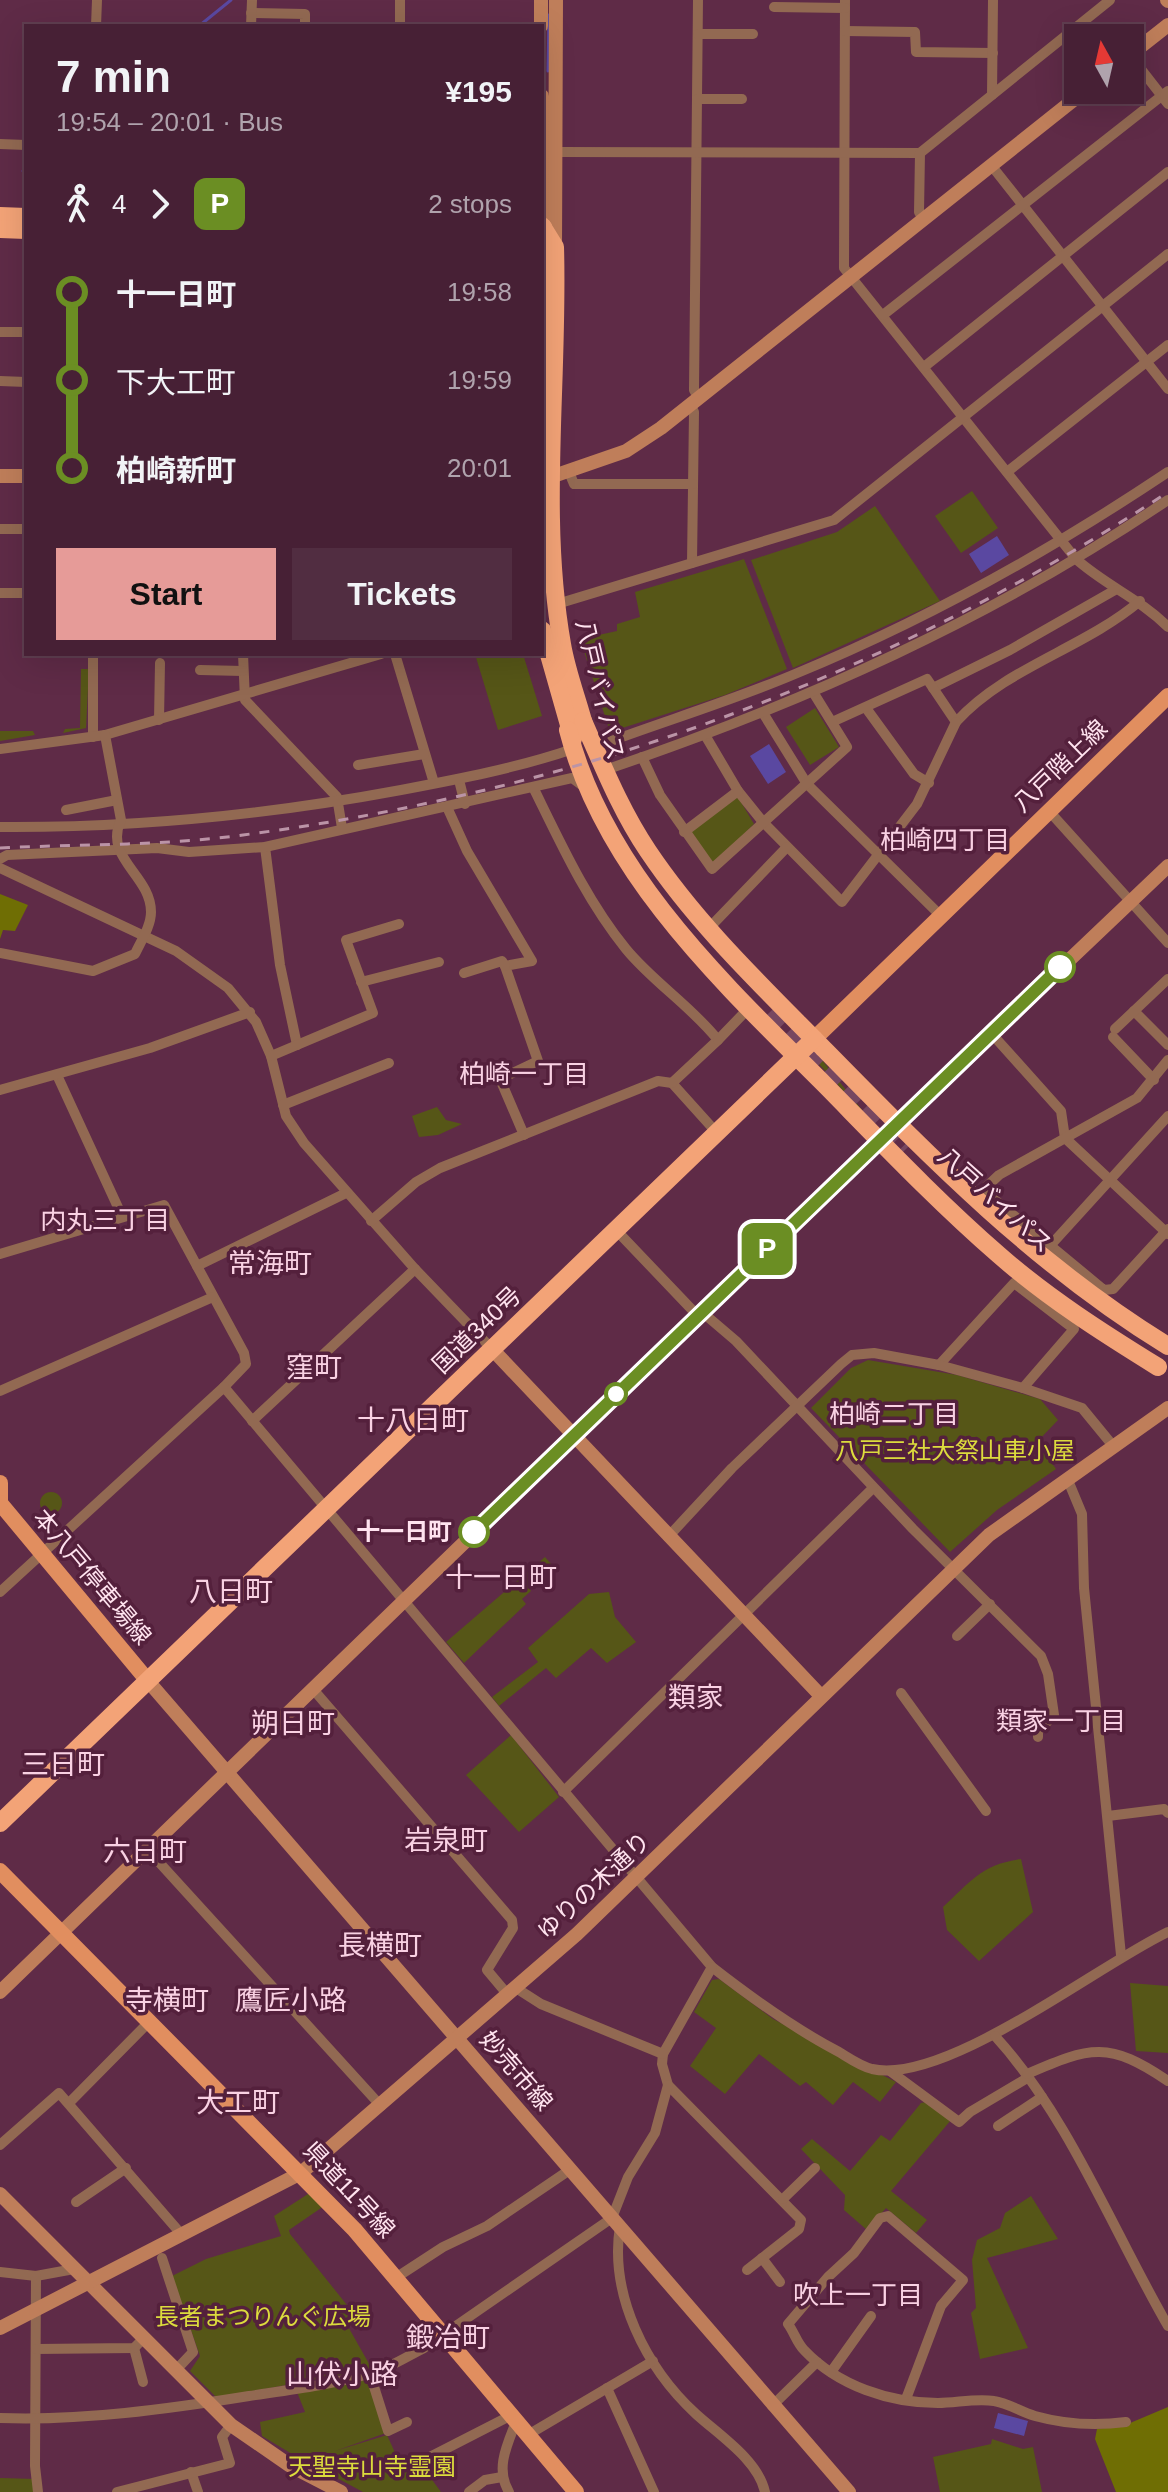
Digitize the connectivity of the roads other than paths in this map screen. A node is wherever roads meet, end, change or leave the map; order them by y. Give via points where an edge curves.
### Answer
1 (97, 0) edge
2 (252, 0) edge
3 (400, 0) edge
4 (541, 0) edge
5 (556, 0) edge
6 (698, 0) edge
7 (993, 0) edge
8 (1110, 0) edge
9 (845, 4) edge
10 (774, 7) dead end
11 (251, 13) junction
12 (96, 24) edge
13 (251, 24) edge
14 (305, 24) edge
15 (400, 24) edge
16 (541, 24) edge
17 (1168, 25) edge
18 (845, 31) junction
19 (698, 34) junction
20 (753, 34) dead end
21 (1144, 44) edge
22 (993, 53) junction
23 (1144, 71) edge
24 (992, 95) junction
25 (1166, 97) edge
26 (697, 99) junction
27 (742, 99) dead end
28 (1068, 104) edge
29 (544, 114) edge
30 (557, 126) junction
31 (0, 144) edge
32 (24, 145) edge
33 (548, 150) edge
34 (697, 151) junction
35 (845, 153) junction
36 (920, 153) junction
37 (991, 165) junction
38 (1168, 172) edge
39 (544, 181) edge
40 (1024, 206) junction
41 (0, 216) edge
42 (24, 217) edge
43 (923, 219) junction
44 (544, 223) edge
45 (0, 229) edge
46 (24, 230) edge
47 (544, 230) edge
48 (555, 247) junction
49 (1168, 254) edge
50 (1063, 256) junction
51 (850, 276) junction
52 (1103, 306) junction
53 (883, 315) junction
54 (24, 328) edge
55 (0, 332) edge
56 (1168, 345) edge
57 (1145, 362) junction
58 (924, 367) junction
59 (0, 381) edge
60 (24, 382) edge
61 (1168, 389) edge
62 (694, 400) junction
63 (964, 416) junction
64 (1007, 472) junction
65 (1168, 472) edge
66 (0, 476) edge
67 (24, 476) edge
68 (555, 477) edge
69 (693, 484) junction
70 (1168, 500) edge
71 (0, 529) edge
72 (24, 529) edge
73 (1061, 540) junction
74 (1076, 559) junction
75 (692, 563) junction
76 (1115, 590) junction
77 (0, 593) edge
78 (24, 593) edge
79 (1140, 601) junction
80 (557, 604) junction
81 (1168, 627) edge
82 (544, 636) edge
83 (93, 656) edge
84 (243, 656) edge
85 (374, 656) edge
86 (396, 656) edge
87 (160, 663) dead end
88 (200, 670) dead end
89 (243, 671) junction
90 (933, 688) junction
91 (813, 692) junction
92 (243, 695) junction
93 (1168, 696) edge
94 (866, 708) junction
95 (763, 713) junction
96 (159, 720) junction
97 (832, 722) junction
98 (956, 722) junction
99 (576, 726) junction
100 (105, 735) junction
101 (705, 735) junction
102 (93, 737) junction
103 (595, 747) junction
104 (0, 749) edge
105 (573, 749) junction
106 (424, 754) junction
107 (642, 757) junction
108 (358, 765) dead end
109 (601, 778) junction
110 (459, 780) junction
111 (434, 783) junction
112 (929, 783) junction
113 (807, 784) junction
114 (534, 789) junction
115 (738, 791) junction
116 (117, 800) junction
117 (338, 802) junction
118 (465, 804) junction
119 (447, 807) junction
120 (66, 810) dead end
121 (1049, 811) junction
122 (604, 821) junction
123 (763, 822) junction
124 (0, 827) edge
125 (118, 827) junction
126 (342, 828) junction
127 (684, 832) junction
128 (265, 847) junction
129 (787, 847) junction
130 (117, 850) junction
131 (879, 855) junction
132 (0, 859) edge
133 (1168, 866) edge
134 (0, 868) edge
135 (1129, 901) junction
136 (941, 916) junction
137 (399, 924) dead end
138 (713, 924) dead end
139 (144, 935) junction
140 (1168, 943) edge
141 (0, 953) edge
142 (439, 962) dead end
143 (505, 966) junction
144 (464, 973) dead end
145 (1168, 979) edge
146 (361, 982) junction
147 (1134, 1011) junction
148 (250, 1012) junction
149 (770, 1012) tunnel mouth
150 (744, 1013) dead end
151 (991, 1033) junction
152 (814, 1039) junction
153 (718, 1040) junction
154 (297, 1045) junction
155 (1168, 1045) edge
156 (271, 1056) junction
157 (796, 1056) junction
158 (1168, 1060) edge
159 (389, 1063) dead end
160 (57, 1075) junction
161 (1154, 1080) junction
162 (672, 1083) junction
163 (0, 1090) edge
164 (283, 1105) junction
165 (1168, 1116) edge
166 (897, 1124) junction
167 (717, 1133) junction
168 (524, 1135) junction
169 (1065, 1138) junction
170 (880, 1140) junction
171 (905, 1150) tunnel mouth
172 (1110, 1182) junction
173 (346, 1193) junction
174 (122, 1216) junction
175 (371, 1221) junction
176 (616, 1230) junction
177 (1167, 1232) edge
178 (1049, 1247) junction
179 (0, 1254) edge
180 (197, 1266) junction
181 (415, 1269) junction
182 (213, 1297) junction
183 (700, 1314) junction
184 (1168, 1346) edge
185 (492, 1349) junction
186 (939, 1365) junction
187 (1165, 1365) edge
188 (224, 1387) junction
189 (1023, 1388) junction
190 (0, 1391) edge
191 (797, 1408) junction
192 (1168, 1408) edge
193 (252, 1421) junction
194 (576, 1434) junction
195 (1114, 1447) junction
196 (1067, 1478) junction
197 (0, 1483) edge
198 (873, 1488) junction
199 (0, 1503) edge
200 (326, 1509) junction
201 (668, 1537) junction
202 (42, 1553) junction
203 (954, 1568) junction
204 (0, 1592) edge
205 (404, 1599) junction
206 (990, 1604) junction
207 (742, 1615) junction
208 (957, 1636) dead end
209 (148, 1681) junction
210 (312, 1688) junction
211 (901, 1693) dead end
212 (821, 1696) junction
213 (1038, 1737) dead end
214 (226, 1771) junction
215 (563, 1792) junction
216 (986, 1811) dead end
217 (1168, 1813) edge
218 (1108, 1816) junction
219 (0, 1823) edge
220 (147, 1849) junction
221 (0, 1871) edge
222 (637, 1878) junction
223 (1168, 1932) edge
224 (62, 1934) junction
225 (1121, 1955) junction
226 (712, 1967) junction
227 (0, 1992) edge
228 (512, 1992) junction
229 (149, 2022) junction
230 (995, 2036) junction
231 (458, 2038) junction
232 (663, 2054) junction
233 (890, 2071) junction
234 (1028, 2076) junction
235 (1168, 2081) edge
236 (668, 2085) junction
237 (1042, 2097) junction
238 (69, 2103) junction
239 (381, 2106) junction
240 (998, 2126) dead end
241 (0, 2145) edge
242 (126, 2168) junction
243 (815, 2168) dead end
244 (571, 2169) junction
245 (301, 2173) junction
246 (0, 2194) edge
247 (783, 2199) junction
248 (76, 2202) dead end
249 (616, 2222) junction
250 (182, 2235) junction
251 (162, 2258) dead end
252 (762, 2258) junction
253 (74, 2269) junction
254 (747, 2270) dead end
255 (0, 2272) edge
256 (36, 2276) junction
257 (397, 2277) junction
258 (780, 2282) dead end
259 (88, 2284) junction
260 (36, 2309) junction
261 (871, 2316) dead end
262 (1168, 2326) edge
263 (0, 2328) edge
264 (445, 2332) junction
265 (139, 2343) junction
266 (36, 2349) junction
267 (653, 2361) junction
268 (817, 2362) junction
269 (176, 2370) junction
270 (831, 2372) junction
271 (370, 2374) junction
272 (143, 2382) dead end
273 (607, 2388) junction
274 (906, 2399) junction
275 (208, 2403) junction
276 (772, 2406) junction
277 (0, 2418) edge
278 (34, 2419) junction
279 (407, 2422) dead end
280 (1126, 2422) dead end
281 (231, 2425) junction
282 (517, 2425) junction
283 (422, 2461) dead end
284 (191, 2472) junction
285 (502, 2477) junction
286 (143, 2488) edge
287 (38, 2492) edge
288 (117, 2492) edge
289 (198, 2492) edge
290 (341, 2492) edge
291 (469, 2492) edge
292 (509, 2492) edge
293 (576, 2492) edge
294 (654, 2492) edge
295 (765, 2492) edge
296 (849, 2492) edge

1 - 12 street
2 - 11 street
3 - 15 street
4 - 16 street
5 - 30 street
6 - 19 street
7 - 22 street
8 - 24 street
9 - 10 street
9 - 18 street
11 - 13 street
11 - 14 street via 305,14
17 - 21 street
18 - 22 street via 915,32 916,52
18 - 35 street
19 - 20 street
19 - 26 street
22 - 24 street
23 - 25 street
24 - 36 street
25 - 40 street
26 - 27 street
26 - 34 street
28 - 37 street
29 - 33 street
30 - 33 street
30 - 44 street via 550,212
31 - 32 street
33 - 34 street
33 - 39 street
33 - 48 street
34 - 35 street
34 - 62 street
35 - 36 street
35 - 51 street via 844,268
36 - 43 street
37 - 40 street
37 - 43 street
38 - 50 street
40 - 50 street
40 - 53 street
41 - 42 highway
43 - 51 street
45 - 46 highway
47 - 48 highway
48 - 68 highway, 八戸バイパス
49 - 52 street
50 - 52 street
50 - 58 street
51 - 53 street
51 - 62 street
52 - 57 street
52 - 63 street
53 - 58 street
54 - 55 street
56 - 57 street
57 - 61 street
57 - 64 street
58 - 63 street
59 - 60 street
62 - 68 street via 626,451
62 - 69 street
63 - 64 street
63 - 75 street via 834,520
64 - 73 street
65 - 73 street
66 - 67 street
68 - 69 street via 574,484
68 - 80 highway, 八戸バイパス
69 - 75 street
70 - 74 street
71 - 72 street
73 - 74 street
73 - 103 street via 868,642 754,691
74 - 76 street
74 - 91 street via 908,650
75 - 80 street
76 - 79 street
76 - 90 street
77 - 78 street
79 - 81 street
79 - 98 street via 996,687
80 - 99 highway, 八戸バイパス
82 - 99 highway, 八戸バイパス
83 - 102 street
84 - 89 street
85 - 92 street
86 - 106 street
87 - 96 street
88 - 89 street
89 - 92 street
90 - 94 street via 927,679
90 - 98 street
91 - 95 street
91 - 97 street
92 - 96 street
92 - 117 street
93 - 121 main road, 八戸階上線
94 - 97 street
94 - 112 street via 914,774
95 - 101 street
95 - 113 street
96 - 100 street
97 - 113 street via 847,747
98 - 112 street
99 - 103 highway
99 - 105 highway
99 - 109 highway, 八戸バイパス
100 - 102 street
100 - 116 street
101 - 107 street
101 - 115 street
102 - 104 street
103 - 109 highway
105 - 110 street
105 - 122 highway
106 - 108 street
106 - 111 street
107 - 109 street
107 - 127 street
109 - 149 highway, 八戸バイパス via 630,845 660,891
109 - 152 highway via 711,934
110 - 111 street
110 - 118 street
111 - 117 street
112 - 131 street
113 - 123 street
113 - 131 street
114 - 118 street
114 - 122 street via 576,778
114 - 153 street via 578,879 628,951
115 - 123 street
115 - 127 street
116 - 120 street
116 - 125 street
117 - 125 street
117 - 126 street
118 - 119 street
119 - 126 street
119 - 143 street via 532,961
121 - 135 street
121 - 136 main road, 八戸階上線
122 - 157 highway via 662,911
123 - 127 street via 712,869
123 - 129 street
124 - 125 street
125 - 130 street
126 - 128 street
128 - 130 street
128 - 154 street via 280,965
129 - 131 street via 842,902
129 - 138 street
130 - 132 street
130 - 139 street via 148,897 150,922
131 - 136 street
133 - 135 street
134 - 139 street
135 - 140 street
135 - 151 street
136 - 152 main road, 八戸階上線
137 - 146 street via 346,940
139 - 141 street via 132,957 93,971
139 - 148 street via 196,963
142 - 146 street
143 - 144 street via 502,961
143 - 168 street via 538,1061 500,1079
145 - 147 street
146 - 154 street via 373,1013
147 - 155 street
147 - 161 street via 1114,1033
148 - 156 street
148 - 160 street
150 - 153 street
151 - 166 street
151 - 169 street via 1061,1111
152 - 157 highway, 国道340号
152 - 166 highway
153 - 162 street
154 - 156 street
156 - 164 street
157 - 167 highway, 国道340号
157 - 170 highway
158 - 161 street
159 - 164 street
160 - 163 street
160 - 174 street
161 - 169 street via 1137,1098
162 - 167 street
162 - 168 street via 658,1081
164 - 173 street via 304,1143
165 - 172 street
166 - 170 street
166 - 184 highway via 1042,1259
167 - 176 highway, 国道340号
168 - 175 street via 440,1168
169 - 172 street
169 - 178 street via 999,1175 983,1190
170 - 183 street
170 - 187 highway via 1001,1257 1074,1314
171 - 187 highway, 八戸バイパス via 1055,1285
172 - 177 street
172 - 178 street
173 - 175 street
173 - 180 street
174 - 179 street
174 - 180 street via 164,1205
175 - 181 street
176 - 183 street
176 - 185 highway, 国道340号
177 - 178 street via 1113,1289 1104,1290
180 - 182 street
181 - 185 street
181 - 193 street
182 - 188 street via 246,1364
182 - 190 street
183 - 191 street via 736,1341
183 - 194 street
185 - 194 street
185 - 200 highway, 国道340号
186 - 189 street
186 - 189 street via 1014,1283 1074,1329
186 - 191 street via 874,1353 852,1355
188 - 193 street
188 - 202 street
189 - 195 street via 1082,1408
191 - 198 street
191 - 201 street
192 - 195 street, ゆりの木通り
193 - 200 street
194 - 201 street
194 - 205 street
195 - 196 street, ゆりの木通り
196 - 203 street, ゆりの木通り via 989,1535
196 - 218 street via 1082,1514 1084,1588
197 - 199 main road, 本八戸停車場線
198 - 203 street
198 - 207 street
199 - 202 main road, 本八戸停車場線
200 - 205 street
200 - 209 highway, 国道340号
201 - 207 street
202 - 204 street
202 - 209 main road, 本八戸停車場線
203 - 206 street
203 - 212 street, ゆりの木通り
205 - 210 street
205 - 215 street
206 - 208 street
206 - 213 street via 1041,1656 1048,1674 1054,1715
207 - 212 street
207 - 215 street
209 - 214 street, 妙売市線
209 - 219 highway, 国道340号
210 - 214 street
210 - 228 street via 512,1920 513,1928 487,1970
211 - 216 street
212 - 222 street, ゆりの木通り
214 - 220 street
214 - 231 street, 妙売市線
215 - 222 street
217 - 218 street via 1164,1809
218 - 225 street
220 - 224 street
220 - 239 street
221 - 224 main road, 県道11号線
222 - 226 street
222 - 228 street, ゆりの木通り
223 - 225 street
224 - 227 street
224 - 229 main road, 県道11号線
225 - 230 street
226 - 232 street
226 - 233 street via 774,2016 868,2068
228 - 231 street, ゆりの木通り
228 - 232 street
229 - 238 street
229 - 245 main road, 県道11号線
230 - 233 street
230 - 234 street
231 - 239 street, ゆりの木通り
231 - 244 street, 妙売市線
232 - 236 street
233 - 234 street via 959,2122
234 - 235 street via 1093,2051 1135,2059
234 - 237 street
236 - 247 street
236 - 249 street via 655,2133 628,2177
237 - 240 street
237 - 262 street
238 - 241 street via 59,2093
238 - 242 street
239 - 245 street, ゆりの木通り
242 - 248 street
242 - 250 street
243 - 247 street
244 - 249 street, 妙売市線
244 - 257 street via 487,2226
245 - 250 street, ゆりの木通り
245 - 257 main road, 県道11号線
246 - 253 street
247 - 252 street via 802,2224
249 - 264 street
249 - 267 street via 628,2314
249 - 276 street, 妙売市線
250 - 259 street, ゆりの木通り
251 - 269 street via 193,2352
252 - 254 street
252 - 258 street
253 - 256 street
253 - 259 street
255 - 256 street
256 - 260 street
257 - 264 main road, 県道11号線
259 - 260 street, ゆりの木通り
259 - 265 street
260 - 263 street, ゆりの木通り
260 - 266 street
261 - 270 street
264 - 271 street
264 - 282 main road, 県道11号線
265 - 266 street
265 - 269 street
265 - 272 street
266 - 278 street
267 - 273 street
267 - 295 street via 676,2394 751,2466
268 - 270 street
268 - 274 street via 801,2348 788,2324 880,2218 891,2217 963,2280 941,2306
268 - 276 street
269 - 275 street
270 - 274 street via 857,2389
271 - 275 street
271 - 279 street via 388,2431
273 - 282 street
273 - 294 street
274 - 280 street via 992,2401 1038,2417 1084,2424
275 - 278 street
275 - 281 street
276 - 296 street, 妙売市線
277 - 278 street
278 - 287 street
281 - 284 street via 222,2437 230,2463
281 - 290 street
282 - 283 street
282 - 285 street via 502,2462
282 - 293 main road, 県道11号線
284 - 286 street
284 - 289 street
285 - 291 street via 485,2480
285 - 292 street
286 - 288 street

